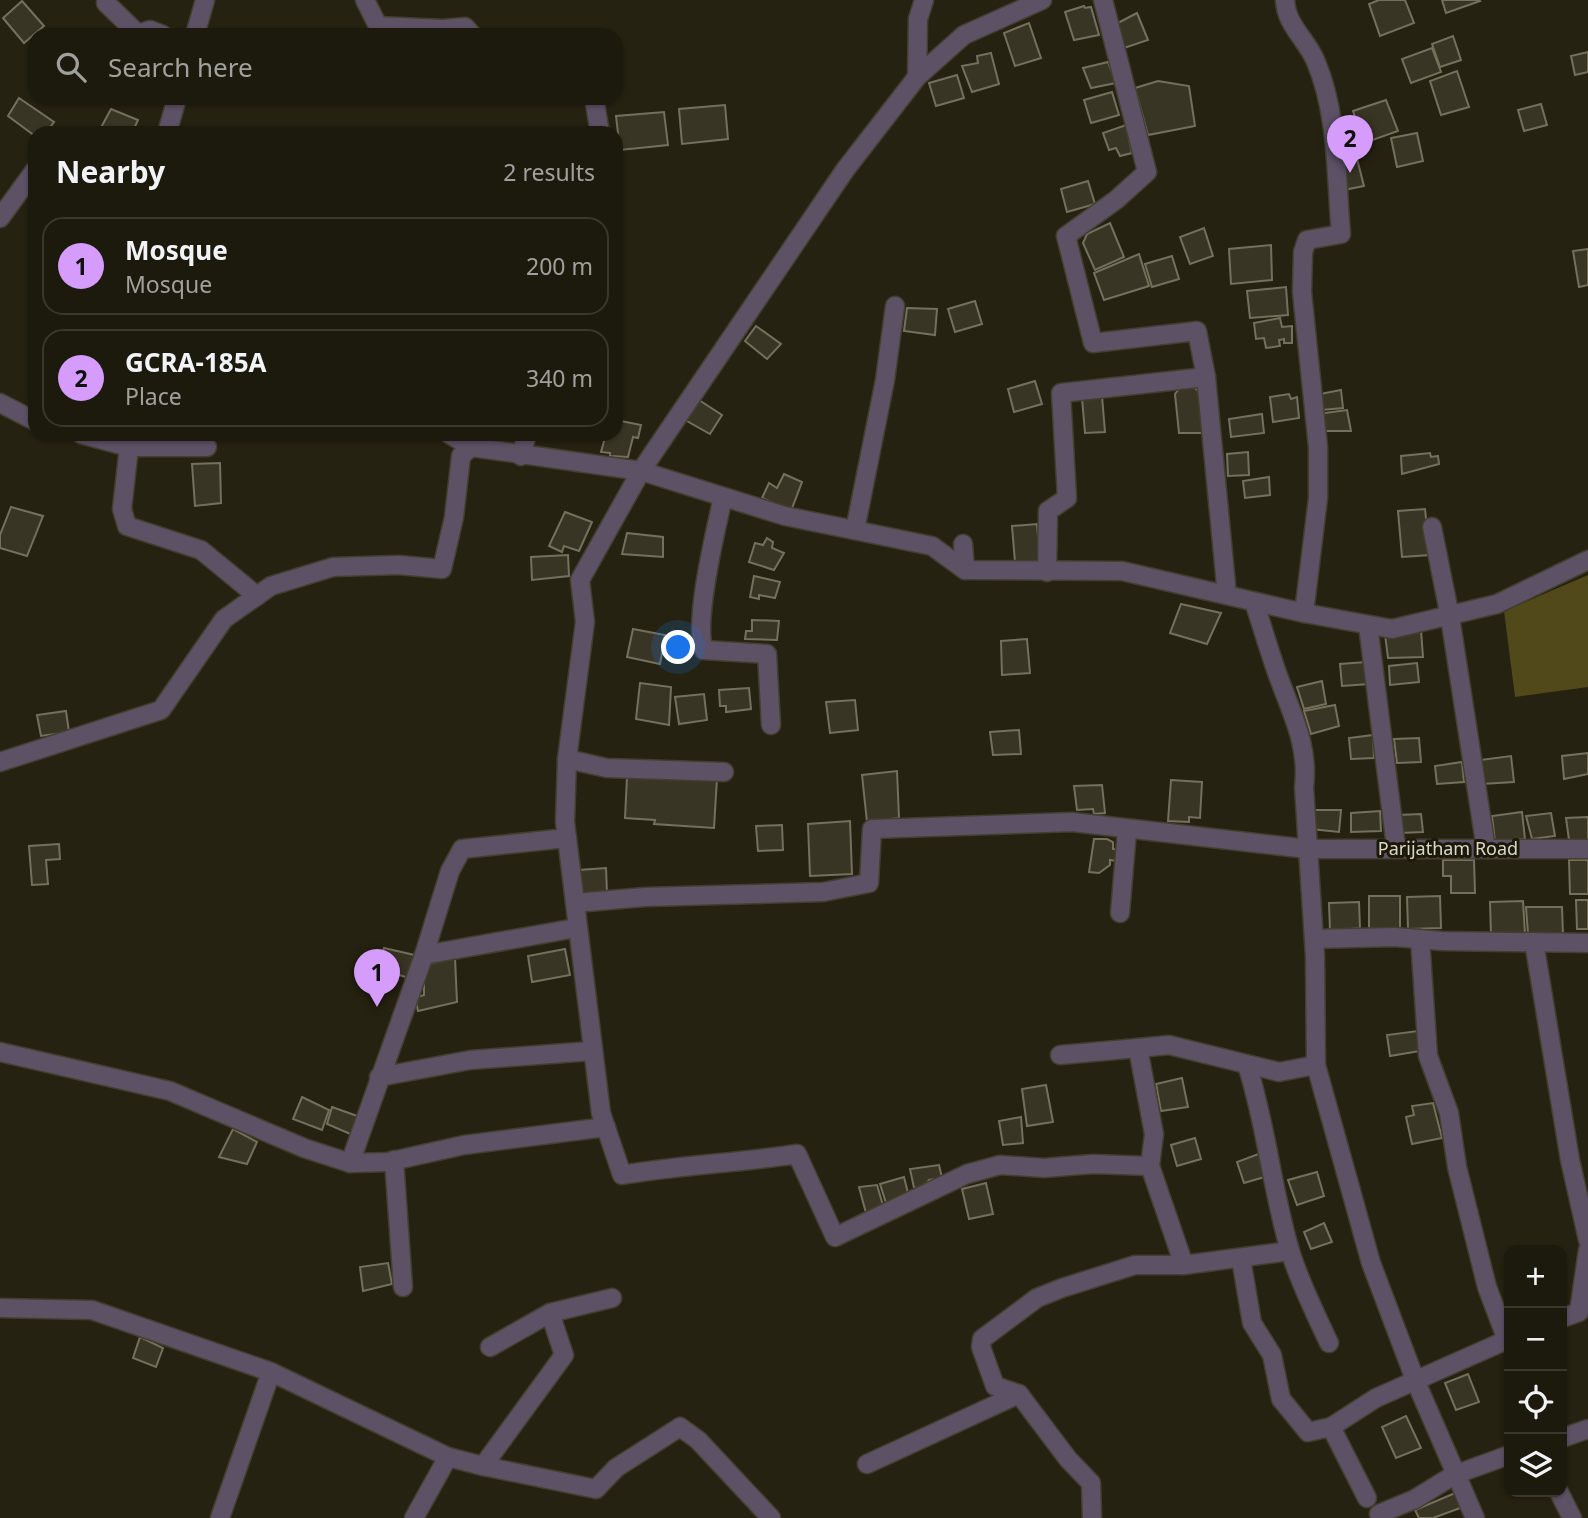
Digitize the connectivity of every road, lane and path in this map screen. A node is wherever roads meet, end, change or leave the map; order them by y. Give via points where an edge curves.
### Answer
1 (205, 0) edge
2 (365, 0) edge
3 (924, 0) edge
4 (1042, 0) edge
5 (1103, 0) edge
6 (1285, 0) edge
7 (106, 3) dead end
8 (132, 28) edge
9 (197, 28) edge
10 (413, 28) edge
11 (448, 28) edge
12 (466, 28) edge
13 (918, 77) junction
14 (175, 105) edge
15 (595, 105) edge
16 (169, 126) edge
17 (599, 126) edge
18 (28, 180) edge
19 (0, 218) edge
20 (895, 306) dead end
21 (1206, 377) junction
22 (3, 411) edge
23 (28, 419) edge
24 (107, 441) edge
25 (461, 441) edge
26 (525, 441) edge
27 (129, 447) junction
28 (207, 447) dead end
29 (471, 447) junction
30 (521, 456) junction
31 (641, 471) junction
32 (723, 497) junction
33 (1432, 527) dead end
34 (855, 530) junction
35 (963, 544) dead end
36 (1588, 560) edge
37 (964, 570) junction
38 (1047, 572) junction
39 (1227, 595) junction
40 (257, 596) junction
41 (1254, 602) junction
42 (1304, 613) junction
43 (1450, 617) junction
44 (1368, 625) junction
45 (1261, 681) dead end
46 (1280, 682) junction
47 (771, 725) dead end
48 (567, 759) junction
49 (0, 762) edge
50 (724, 772) dead end
51 (1127, 831) junction
52 (567, 838) junction
53 (1396, 847) junction
54 (1308, 849) junction
55 (1486, 849) junction
56 (1588, 849) edge
57 (575, 903) junction
58 (1120, 913) dead end
59 (576, 928) junction
60 (1420, 939) junction
61 (1314, 940) junction
62 (1534, 942) junction
63 (1588, 943) edge
64 (424, 955) junction
65 (1138, 1048) junction
66 (592, 1051) junction
67 (0, 1052) edge
68 (1060, 1055) dead end
69 (1247, 1065) junction
70 (1316, 1065) junction
71 (379, 1077) junction
72 (606, 1126) junction
73 (394, 1160) junction
74 (350, 1163) junction
75 (1150, 1166) junction
76 (1588, 1240) edge
77 (1588, 1250) edge
78 (1290, 1251) junction
79 (1241, 1259) junction
80 (1184, 1265) junction
81 (403, 1287) dead end
82 (612, 1298) dead end
83 (0, 1308) edge
84 (550, 1313) junction
85 (1567, 1316) edge
86 (1504, 1329) edge
87 (1504, 1341) edge
88 (1329, 1343) dead end
89 (490, 1347) dead end
90 (271, 1372) junction
91 (1416, 1382) junction
92 (1019, 1394) junction
93 (1331, 1427) junction
94 (1588, 1429) edge
95 (1567, 1436) edge
96 (448, 1457) junction
97 (1504, 1457) edge
98 (867, 1464) dead end
99 (483, 1465) junction
100 (1454, 1475) junction
101 (1562, 1497) edge
102 (1367, 1498) dead end
103 (220, 1518) edge
104 (414, 1518) edge
105 (771, 1518) edge
106 (1092, 1518) edge
107 (1380, 1518) edge
108 (1475, 1518) edge
109 (1572, 1518) edge

1 - 9 street
2 - 10 street via 378,26
3 - 13 street via 918,19
4 - 13 street via 964,35
5 - 21 street via 1147,172 1066,236 1093,344 1197,331
6 - 42 street via 1286,15 1316,60 1330,108 1341,234 1307,240 1303,252 1302,292 1318,447 1318,499
7 - 8 street
11 - 12 street
13 - 31 street via 845,170
14 - 16 street
15 - 17 street
18 - 19 street
20 - 34 street
21 - 38 street via 1061,393 1067,498 1048,510
21 - 39 street
22 - 23 street
24 - 27 street
25 - 29 street
26 - 30 street
27 - 28 street
27 - 40 street via 122,509 127,526 201,550
29 - 30 street
29 - 40 street via 461,456 442,569 332,566 271,586
30 - 31 street
31 - 32 street
31 - 48 street via 580,580 585,622
32 - 34 street
32 - 47 street via 702,644 705,650 767,654
33 - 43 street
34 - 37 street via 932,546
35 - 37 street
36 - 43 street via 1497,604
37 - 38 street
38 - 39 street via 1122,570
39 - 41 street
40 - 49 street via 224,619 161,710
41 - 42 street
41 - 46 street
42 - 44 street
43 - 44 street via 1392,629
43 - 55 street
44 - 53 street
45 - 46 street
46 - 54 street via 1293,709 1307,762
48 - 50 street via 607,768
48 - 52 street
51 - 54 street, Parijatham Road
51 - 57 street, Parijatham Road via 1072,822 872,829 869,883 823,892
51 - 58 street
52 - 57 street
52 - 64 street via 462,849 450,871
53 - 54 street, Parijatham Road
53 - 55 street, Parijatham Road
54 - 61 street
55 - 56 street, Parijatham Road
57 - 59 street
59 - 64 street
59 - 66 street
60 - 61 street
60 - 62 street
60 - 86 street via 1428,1056 1450,1114 1457,1167 1487,1287
61 - 70 street
62 - 63 street
62 - 76 street
64 - 71 street
65 - 68 street
65 - 69 street via 1169,1045
65 - 75 street via 1154,1134
66 - 71 street via 470,1060
66 - 72 street
67 - 74 street via 170,1091
69 - 70 street via 1279,1072
69 - 78 street via 1262,1112
70 - 91 street via 1371,1263
71 - 74 street
72 - 73 street via 464,1144
72 - 75 street via 622,1175 797,1154 835,1237 967,1174 1000,1165
73 - 74 street
73 - 81 street
75 - 80 street
77 - 85 street via 1579,1312
78 - 79 street
78 - 88 street
79 - 80 street
79 - 93 street via 1252,1322 1272,1355 1281,1399 1308,1432
80 - 92 street via 1135,1265 1062,1288 1037,1298 992,1331 982,1339 981,1347 995,1386
82 - 84 street
83 - 90 street via 92,1310
84 - 89 street
84 - 99 street via 564,1355
87 - 91 street
90 - 96 street
90 - 103 street
91 - 93 street via 1376,1398
91 - 100 street
92 - 98 street
92 - 106 street via 1091,1483
93 - 102 street
94 - 95 street
96 - 99 street
96 - 104 street
97 - 100 street
99 - 105 street via 596,1489 616,1468 680,1427 698,1440
100 - 107 street via 1379,1514
100 - 108 street
101 - 109 street

